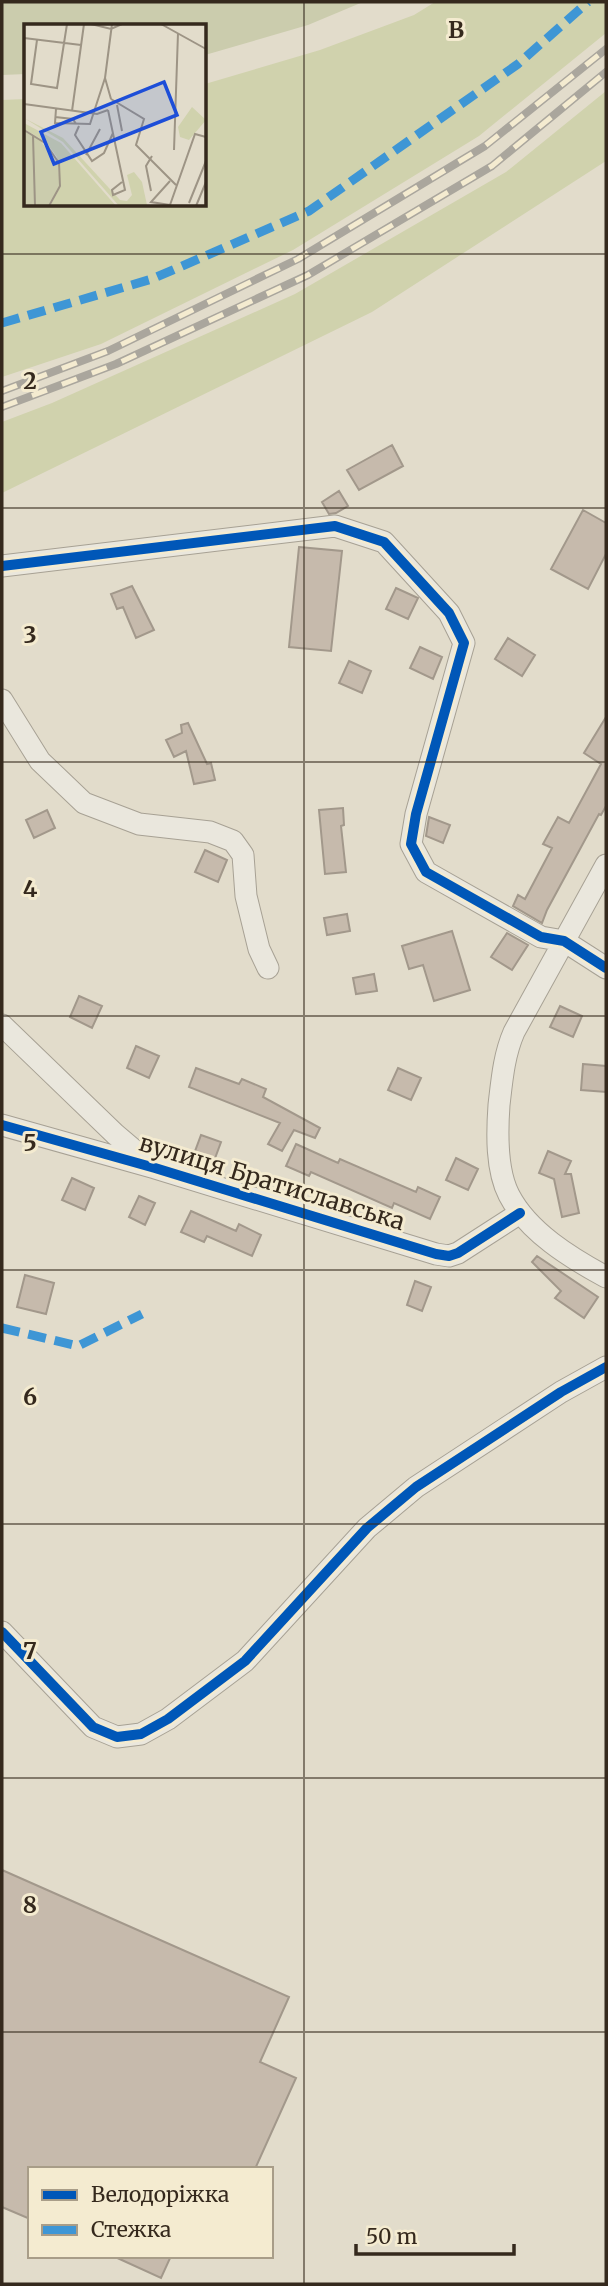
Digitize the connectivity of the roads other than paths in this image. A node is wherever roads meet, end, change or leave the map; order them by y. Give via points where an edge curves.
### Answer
1 (2, 566) edge
2 (2, 700) edge
3 (606, 865) edge
4 (564, 941) junction
5 (268, 968) dead end
6 (606, 968) edge
7 (2, 1025) edge
8 (2, 1125) edge
9 (155, 1168) junction
10 (520, 1213) junction
11 (606, 1277) edge
12 (606, 1367) edge
13 (2, 1632) edge

1 - 4 street via 335,526 384,542 449,613 464,643 411,844 426,872 541,937
2 - 5 street via 40,761 85,803 139,824 210,832 233,841 243,855 246,896
3 - 4 street
4 - 6 street
4 - 10 street via 514,1032 502,1078 501,1167
7 - 9 street
8 - 9 street, вулиця Братиславська
9 - 10 street, вулиця Братиславська via 449,1256
10 - 11 street via 548,1240
12 - 13 street via 416,1487 367,1528 245,1661 141,1734 117,1737 93,1727

